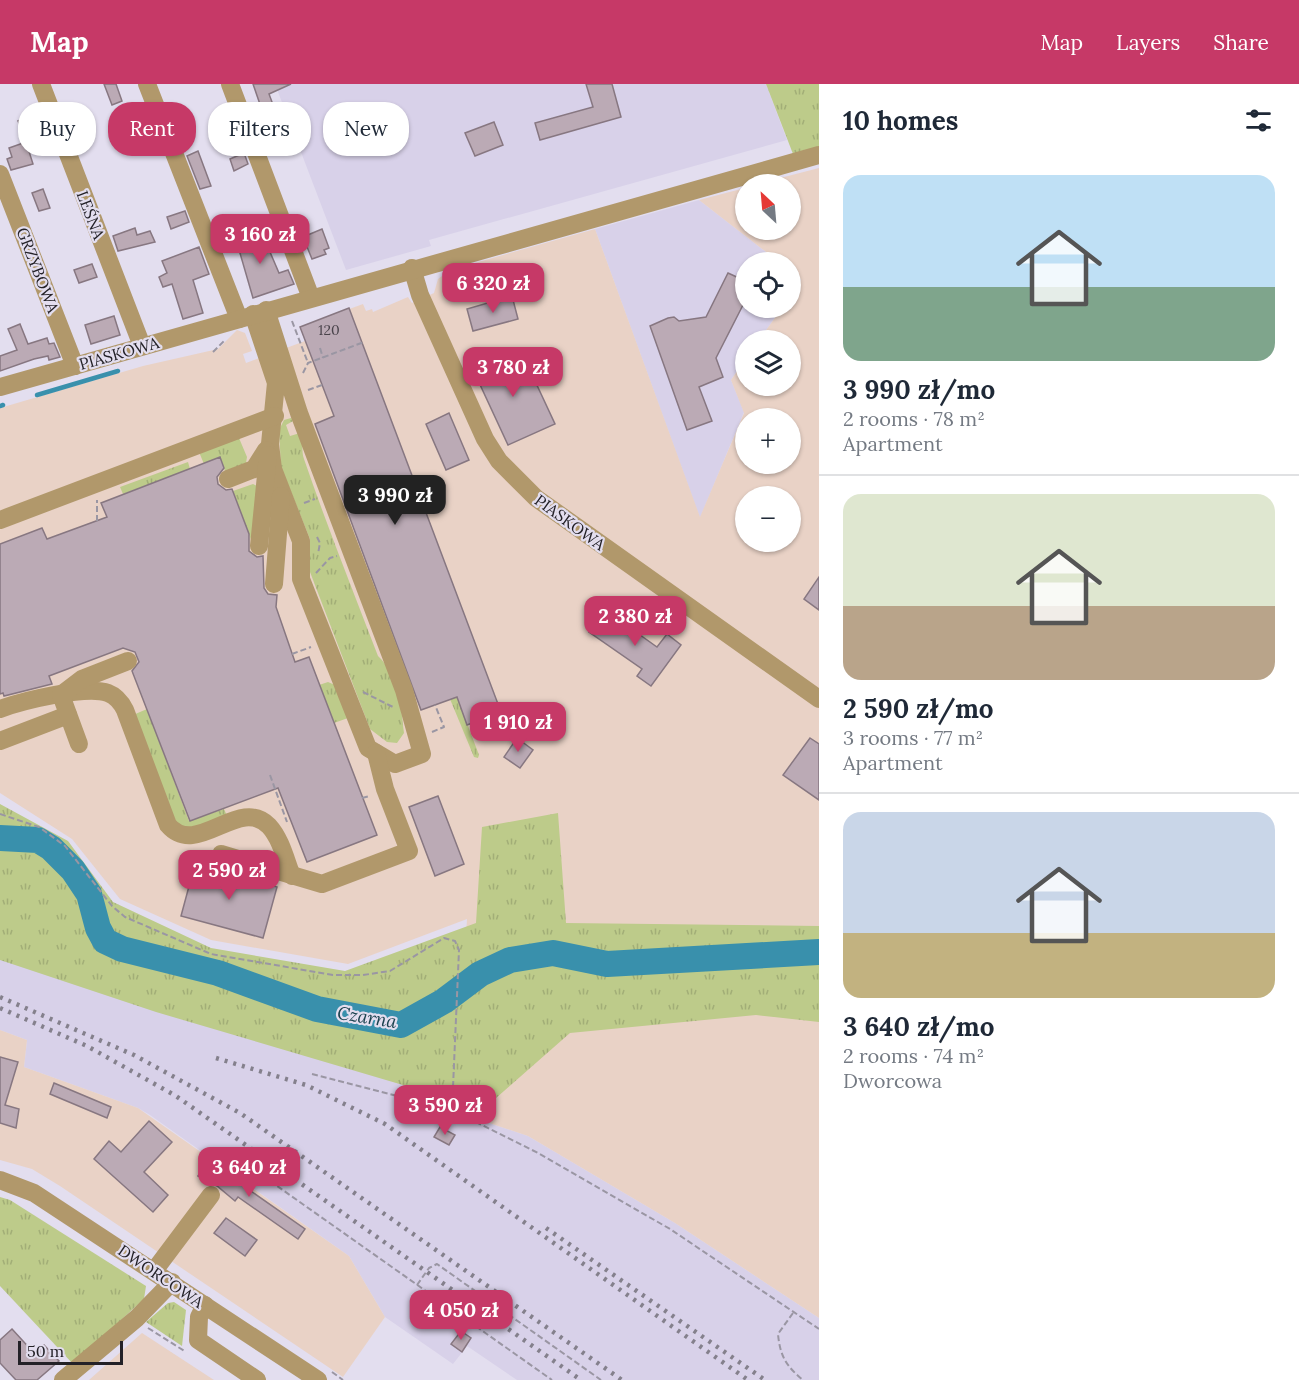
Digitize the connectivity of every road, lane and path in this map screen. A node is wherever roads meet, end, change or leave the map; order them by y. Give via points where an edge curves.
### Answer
1 (41, 84) edge
2 (147, 84) edge
3 (230, 84) edge
4 (819, 155) edge
5 (0, 174) edge
6 (412, 268) junction
7 (311, 298) junction
8 (252, 314) junction
9 (229, 335) dead end
10 (364, 342) dead end
11 (141, 346) junction
12 (320, 348) dead end
13 (213, 352) dead end
14 (323, 358) junction
15 (75, 366) junction
16 (299, 381) dead end
17 (0, 386) edge
18 (274, 416) junction
19 (270, 444) junction
20 (274, 472) junction
21 (228, 479) dead end
22 (281, 490) junction
23 (99, 496) dead end
24 (0, 520) edge
25 (97, 521) dead end
26 (259, 546) dead end
27 (267, 565) dead end
28 (274, 584) dead end
29 (128, 661) dead end
30 (60, 695) junction
31 (819, 699) edge
32 (362, 700) dead end
33 (0, 709) edge
34 (68, 715) junction
35 (412, 716) junction
36 (0, 741) edge
37 (79, 744) dead end
38 (376, 753) junction
39 (270, 775) dead end
40 (376, 795) dead end
41 (362, 798) dead end
42 (0, 814) edge
43 (289, 826) dead end
44 (221, 854) dead end
45 (292, 876) junction
46 (312, 1074) dead end
47 (452, 1110) junction
48 (0, 1180) edge
49 (270, 1181) dead end
50 (211, 1195) dead end
51 (154, 1271) junction
52 (172, 1282) junction
53 (417, 1285) junction
54 (205, 1305) junction
55 (794, 1312) junction
56 (137, 1318) junction
57 (819, 1329) edge
58 (188, 1353) dead end
59 (63, 1380) edge
60 (257, 1380) edge
61 (318, 1380) edge
62 (552, 1380) edge
63 (601, 1380) edge
64 (804, 1380) edge

1 - 11 street, LEŚNA
2 - 8 street
3 - 7 street
4 - 6 street, PIASKOWA
5 - 15 street, GRZYBOWA
6 - 7 street, PIASKOWA
6 - 31 street, PIASKOWA via 420,296 485,439 516,481
7 - 8 street, PIASKOWA
8 - 11 street, PIASKOWA
8 - 18 street via 276,383
8 - 35 street via 299,413
9 - 13 path
10 - 14 path
11 - 15 street, PIASKOWA
12 - 14 path
14 - 16 path via 308,363
15 - 17 street, PIASKOWA
18 - 19 street
18 - 24 street
19 - 20 street
19 - 21 street via 254,469
19 - 26 street
20 - 22 street
20 - 27 street
22 - 28 street
22 - 38 street via 301,541 301,579 368,748
23 - 25 path
29 - 30 street via 82,679
30 - 33 street via 28,698
30 - 34 street
30 - 45 street via 109,693 121,703 168,825 175,833 189,837 252,817 262,821 276,837
32 - 35 path via 357,689
34 - 36 street
34 - 37 street
35 - 38 street via 422,754 395,764
38 - 45 street via 409,851 322,884
39 - 43 path
40 - 41 path
42 - 47 path via 39,827 64,846 125,917 211,954 333,975 363,975 390,970 444,938 455,941 459,950
44 - 45 street
46 - 47 path
47 - 55 path via 601,1187
48 - 51 street, DWORCOWA via 34,1193
49 - 53 path
50 - 51 street
51 - 52 street, DWORCOWA
52 - 54 street, DWORCOWA
52 - 56 street
53 - 62 path
53 - 63 path via 436,1264
54 - 60 street via 199,1317 198,1340
54 - 61 street, DWORCOWA
55 - 57 path
55 - 64 path via 778,1334 780,1353 788,1368
56 - 58 path
56 - 59 street

